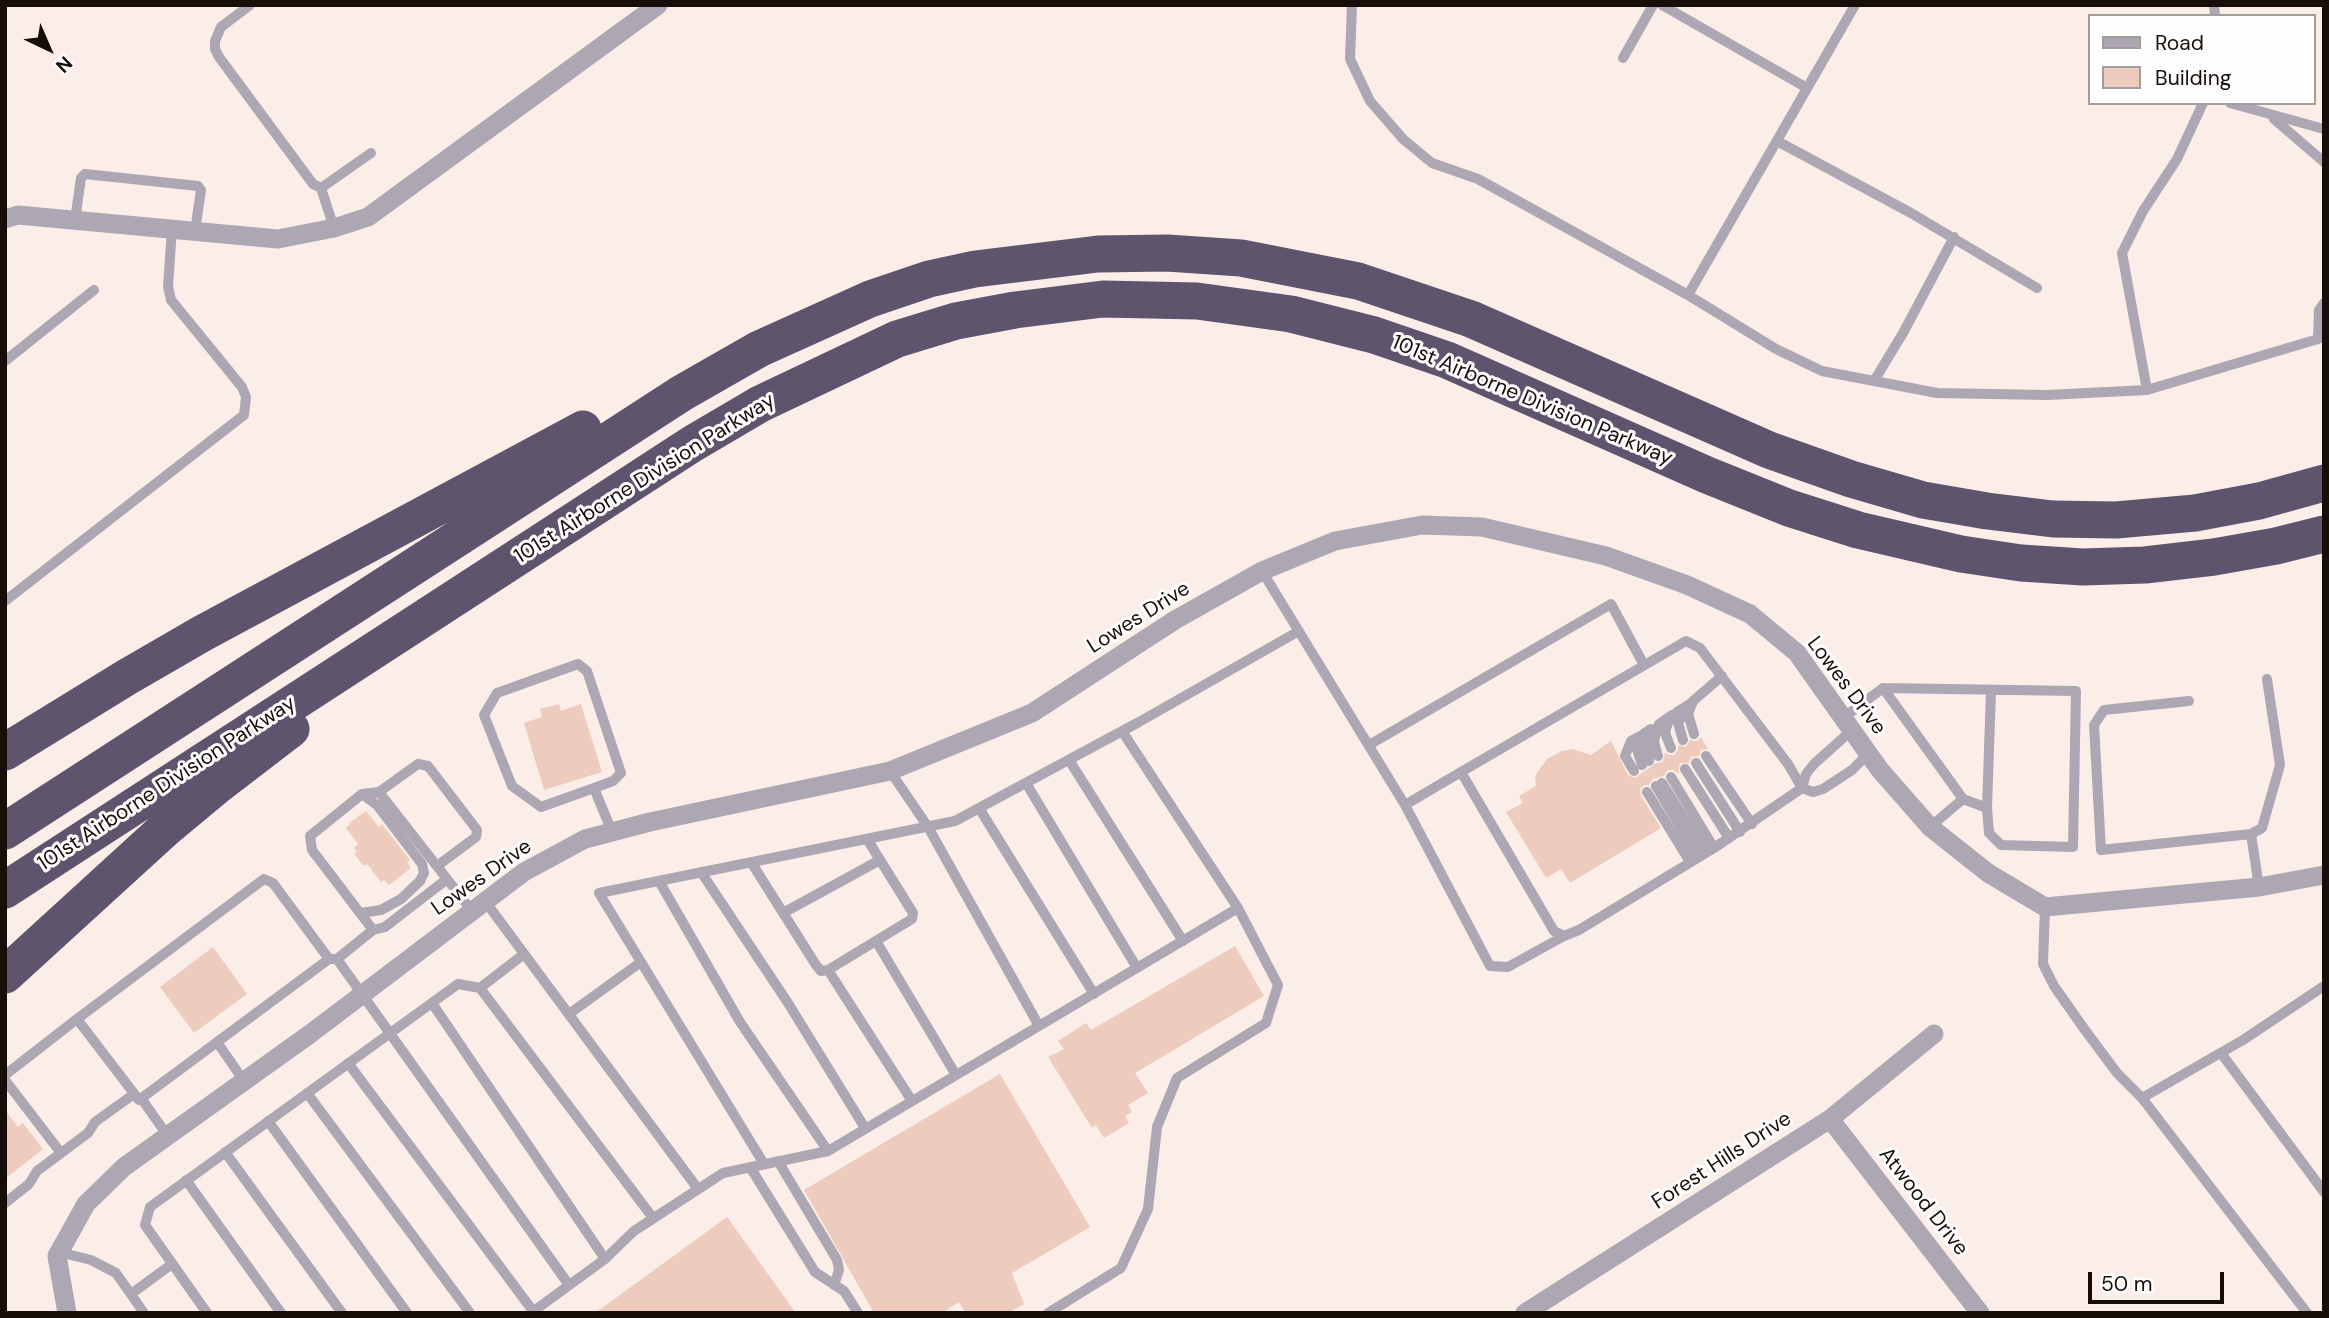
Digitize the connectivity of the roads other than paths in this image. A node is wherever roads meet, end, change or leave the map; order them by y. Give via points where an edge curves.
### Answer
1 (250, 5) edge
2 (657, 5) edge
3 (1352, 5) edge
4 (1653, 5) edge
5 (1662, 5) edge
6 (1855, 5) edge
7 (1623, 58) dead end
8 (1807, 88) junction
9 (2202, 105) edge
10 (2236, 105) edge
11 (2270, 116) junction
12 (2324, 129) edge
13 (1777, 141) junction
14 (371, 153) dead end
15 (2324, 162) edge
16 (321, 188) junction
17 (5, 219) edge
18 (75, 220) junction
19 (334, 228) junction
20 (172, 229) junction
21 (195, 231) junction
22 (1954, 237) junction
23 (2037, 289) dead end
24 (94, 290) dead end
25 (1688, 295) junction
26 (2324, 303) edge
27 (2321, 338) edge
28 (759, 349) junction
29 (5, 361) edge
30 (1874, 381) junction
31 (2147, 390) junction
32 (2324, 483) edge
33 (618, 493) junction
34 (2324, 534) edge
35 (1262, 571) junction
36 (5, 601) edge
37 (1300, 631) junction
38 (1644, 665) junction
39 (1722, 676) junction
40 (2267, 679) dead end
41 (1883, 688) junction
42 (1991, 691) junction
43 (1693, 701) junction
44 (2189, 701) dead end
45 (1677, 712) junction
46 (1847, 724) junction
47 (1655, 727) junction
48 (1122, 731) junction
49 (1693, 734) dead end
50 (1683, 740) dead end
51 (1369, 745) junction
52 (1671, 748) dead end
53 (5, 752) edge
54 (1869, 753) junction
55 (1706, 756) dead end
56 (1069, 760) junction
57 (1696, 763) dead end
58 (1685, 769) dead end
59 (890, 771) junction
60 (1461, 772) junction
61 (1026, 783) junction
62 (1802, 788) junction
63 (594, 789) junction
64 (379, 793) junction
65 (362, 794) junction
66 (1962, 799) junction
67 (1405, 805) junction
68 (1987, 807) junction
69 (979, 808) junction
70 (1752, 824) junction
71 (928, 827) junction
72 (1930, 827) junction
73 (5, 831) edge
74 (612, 832) junction
75 (1740, 832) junction
76 (2251, 834) junction
77 (1729, 838) junction
78 (867, 839) junction
79 (1702, 855) junction
80 (880, 860) junction
81 (751, 862) junction
82 (437, 866) junction
83 (701, 872) junction
84 (2324, 875) edge
85 (447, 879) junction
86 (659, 881) junction
87 (2259, 887) junction
88 (5, 890) edge
89 (479, 906) junction
90 (2045, 907) junction
91 (1238, 908) junction
92 (361, 914) junction
93 (783, 914) junction
94 (373, 930) junction
95 (1564, 936) junction
96 (876, 941) junction
97 (1183, 941) junction
98 (524, 954) junction
99 (333, 959) junction
100 (641, 962) junction
101 (1137, 968) junction
102 (828, 970) junction
103 (5, 975) edge
104 (2324, 986) edge
105 (480, 988) junction
106 (1094, 994) junction
107 (363, 995) junction
108 (432, 1003) junction
109 (569, 1014) junction
110 (77, 1019) junction
111 (1039, 1026) junction
112 (389, 1034) junction
113 (1934, 1034) dead end
114 (217, 1042) junction
115 (2221, 1053) junction
116 (348, 1063) junction
117 (956, 1075) junction
118 (5, 1077) edge
119 (244, 1080) junction
120 (307, 1093) junction
121 (138, 1096) junction
122 (2142, 1098) junction
123 (912, 1101) junction
124 (1830, 1119) junction
125 (268, 1121) junction
126 (865, 1128) junction
127 (167, 1135) junction
128 (828, 1151) junction
129 (61, 1153) junction
130 (225, 1153) junction
131 (778, 1161) junction
132 (764, 1164) junction
133 (750, 1167) junction
134 (186, 1180) junction
135 (698, 1189) junction
136 (2324, 1192) edge
137 (5, 1203) edge
138 (653, 1218) junction
139 (59, 1252) junction
140 (605, 1259) junction
141 (172, 1264) junction
142 (569, 1284) junction
143 (834, 1285) junction
144 (131, 1294) junction
145 (63, 1312) edge
146 (532, 1312) edge
147 (144, 1313) edge
148 (207, 1313) edge
149 (281, 1313) edge
150 (342, 1313) edge
151 (407, 1313) edge
152 (470, 1313) edge
153 (858, 1313) edge
154 (1048, 1313) edge
155 (1525, 1313) edge
156 (1980, 1313) edge
157 (2306, 1313) edge

1 - 16 lane via 222,27 215,41 219,57 313,184
2 - 19 street via 368,217
3 - 25 lane via 1350,59 1370,101 1404,139 1432,163 1478,179
4 - 7 lane
5 - 8 lane
6 - 8 lane
8 - 13 lane
9 - 31 lane via 2177,159 2122,253
10 - 11 lane
11 - 12 lane
11 - 15 lane
13 - 22 lane
13 - 25 lane
14 - 16 lane
16 - 19 lane
17 - 18 street via 18,215
18 - 20 street
18 - 21 lane via 85,174 198,186
19 - 21 street via 278,239
20 - 21 street
20 - 36 lane via 171,300 242,387 244,415
22 - 23 lane
22 - 30 lane
24 - 29 lane
25 - 30 lane via 1776,349 1822,371
26 - 27 lane via 2319,310
27 - 31 lane
28 - 32 highway via 870,299 975,269 1098,254 1241,258 1358,281 1471,319 1769,450 1923,500 2053,519 2116,520 2195,513
28 - 53 highway via 633,402 192,639
28 - 73 highway via 585,454
30 - 31 lane via 1937,393 2047,395
33 - 34 highway, 101st Airborne Division Parkway via 760,404 897,339 1015,310 1103,299 1196,300 1291,314 1374,335 1447,360 1789,508 1926,547 2021,563 2084,567 2214,557
33 - 88 highway, 101st Airborne Division Parkway
33 - 103 highway via 218,785
35 - 37 lane
35 - 46 street, Lowes Drive via 1335,541 1422,525 1482,527 1606,556 1750,614 1797,653
35 - 59 street, Lowes Drive via 1175,620 1031,713
37 - 48 lane
37 - 51 lane
38 - 39 lane via 1686,642 1700,648
38 - 51 lane via 1611,604
38 - 60 lane
39 - 43 lane
39 - 62 lane
40 - 76 lane via 2280,765 2262,828
41 - 42 lane
41 - 46 lane
41 - 66 lane
42 - 68 lane
42 - 68 lane via 2076,691 2073,847 2001,845 1989,833
43 - 45 lane
43 - 49 lane via 1688,714
43 - 50 lane via 1678,723
44 - 76 lane via 2105,710 2094,725 2101,850
45 - 47 lane
45 - 52 lane via 1665,733
46 - 54 street, Lowes Drive
46 - 62 lane via 1806,774
47 - 47 lane via 1654,742 1646,763 1636,746 1639,737
48 - 56 lane
48 - 91 lane
51 - 67 lane
54 - 62 lane via 1823,789
54 - 72 street, Lowes Drive
55 - 70 lane
56 - 61 lane
56 - 97 lane
57 - 75 lane
58 - 77 lane
59 - 71 lane
59 - 74 street, Lowes Drive
60 - 67 lane
60 - 95 lane via 1554,931
61 - 69 lane
61 - 101 lane
62 - 70 lane
63 - 63 lane via 621,773 587,671 578,664 497,693 484,715 512,786 541,807
63 - 74 lane
64 - 65 lane
64 - 82 lane
64 - 82 lane via 418,764 428,766 477,830 476,837
65 - 92 lane via 310,836 312,850
65 - 92 lane via 377,805 425,873 401,899
66 - 68 lane
66 - 72 lane
67 - 95 lane via 1490,966 1507,967
69 - 71 lane via 956,821
69 - 106 lane
70 - 75 lane
71 - 78 lane
71 - 111 lane
72 - 90 street, Lowes Drive via 1988,873
74 - 89 street, Lowes Drive via 585,839 524,872
75 - 77 lane
76 - 87 lane
77 - 79 lane
78 - 80 lane
78 - 81 lane
79 - 79 lane via 1659,785
79 - 95 lane
80 - 93 lane
80 - 96 lane via 913,913 912,919
81 - 83 lane
81 - 93 lane
82 - 85 lane
83 - 86 lane
83 - 126 lane
84 - 87 street
85 - 89 lane
85 - 94 lane via 385,928
86 - 100 lane via 598,893
86 - 128 lane via 740,1022
87 - 90 street
89 - 98 lane
89 - 107 street, Lowes Drive
90 - 122 lane via 2043,964 2054,986 2117,1073
91 - 97 lane
91 - 154 lane via 1278,985 1266,1023 1177,1078 1157,1127 1148,1209 1121,1268
92 - 94 lane
93 - 102 lane via 816,965 821,971
94 - 99 lane
96 - 102 lane
96 - 117 lane
97 - 101 lane
98 - 105 lane
98 - 109 lane
99 - 107 lane
99 - 110 lane via 273,883 264,879
99 - 114 lane
100 - 109 lane
100 - 132 lane
101 - 106 lane
102 - 123 lane
104 - 115 lane
105 - 108 lane via 458,984
105 - 138 lane
106 - 111 lane
107 - 112 lane
107 - 119 street, Lowes Drive
108 - 112 lane
108 - 140 lane
109 - 135 lane
110 - 118 lane
110 - 121 lane
111 - 117 lane
112 - 116 lane
112 - 142 lane
113 - 124 street, Forest Hills Drive
114 - 119 lane
114 - 121 lane
115 - 122 lane
115 - 136 lane
116 - 120 lane
116 - 146 lane
117 - 123 lane
118 - 129 lane
119 - 127 street, Lowes Drive
120 - 125 lane
120 - 152 lane
121 - 127 lane
121 - 129 lane via 95,1122
122 - 157 lane
123 - 126 lane
124 - 155 street, Forest Hills Drive
124 - 156 street, Atwood Drive
125 - 130 lane
125 - 151 lane
126 - 128 lane
127 - 139 street, Lowes Drive via 124,1167 86,1204
128 - 131 lane
129 - 137 lane
130 - 134 lane
130 - 150 lane
131 - 132 lane
131 - 143 lane via 837,1261
132 - 133 lane
133 - 135 lane via 723,1173
133 - 143 lane via 815,1272
134 - 141 lane via 150,1207 145,1226
134 - 149 lane
135 - 138 lane
138 - 140 lane
139 - 144 lane via 91,1260 116,1273
139 - 145 street
140 - 142 lane
141 - 144 lane
141 - 148 lane
142 - 146 lane
143 - 153 lane via 844,1291
144 - 147 lane

